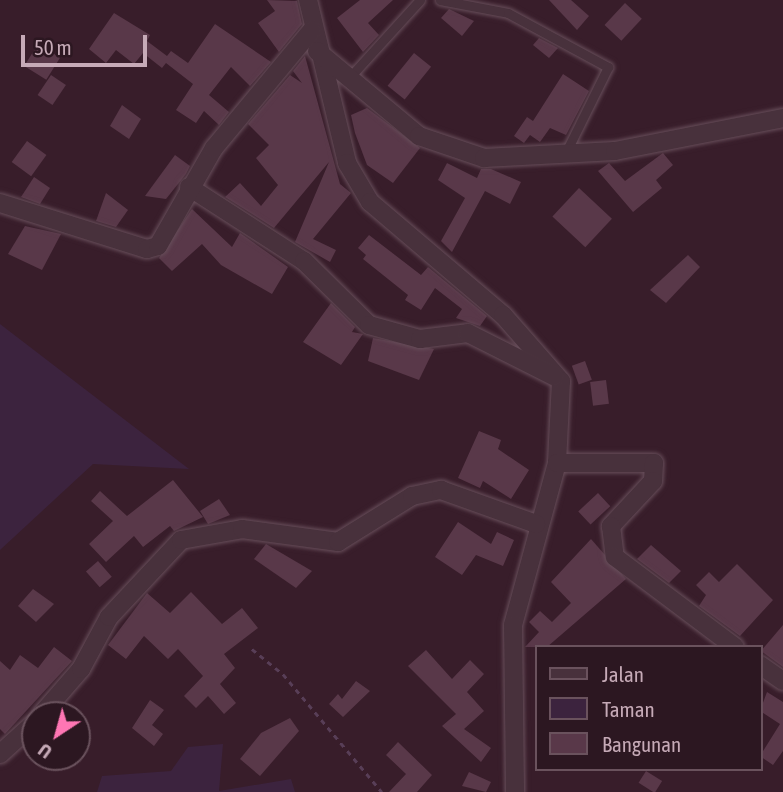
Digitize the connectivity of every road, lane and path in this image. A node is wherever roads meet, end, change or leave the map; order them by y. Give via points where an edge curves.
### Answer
1 (308, 0) edge
2 (420, 0) edge
3 (440, 0) edge
4 (312, 30) junction
5 (317, 51) junction
6 (346, 80) junction
7 (783, 118) edge
8 (563, 157) junction
9 (189, 187) junction
10 (0, 203) edge
11 (561, 381) junction
12 (557, 463) junction
13 (536, 524) junction
14 (732, 645) edge
15 (252, 649) dead end
16 (762, 665) edge
17 (783, 681) edge
18 (53, 701) edge
19 (21, 735) edge
20 (0, 754) edge
21 (382, 792) edge
22 (515, 792) edge

1 - 4 street
2 - 6 lane
3 - 8 lane via 508,13 608,67
4 - 5 street
4 - 9 street
5 - 6 street
5 - 11 street via 347,163 370,202 503,315
6 - 8 street via 419,136 484,159
7 - 8 street
9 - 10 street via 153,248
9 - 11 street via 304,261 369,325 420,339 468,332
11 - 12 street
12 - 13 street
12 - 14 street via 654,463 653,481 611,526 615,557
13 - 18 street via 440,490 412,496 338,542 242,529 181,540 109,617 82,669
13 - 22 street via 513,625
15 - 21 path via 283,674
16 - 17 street
19 - 20 street

